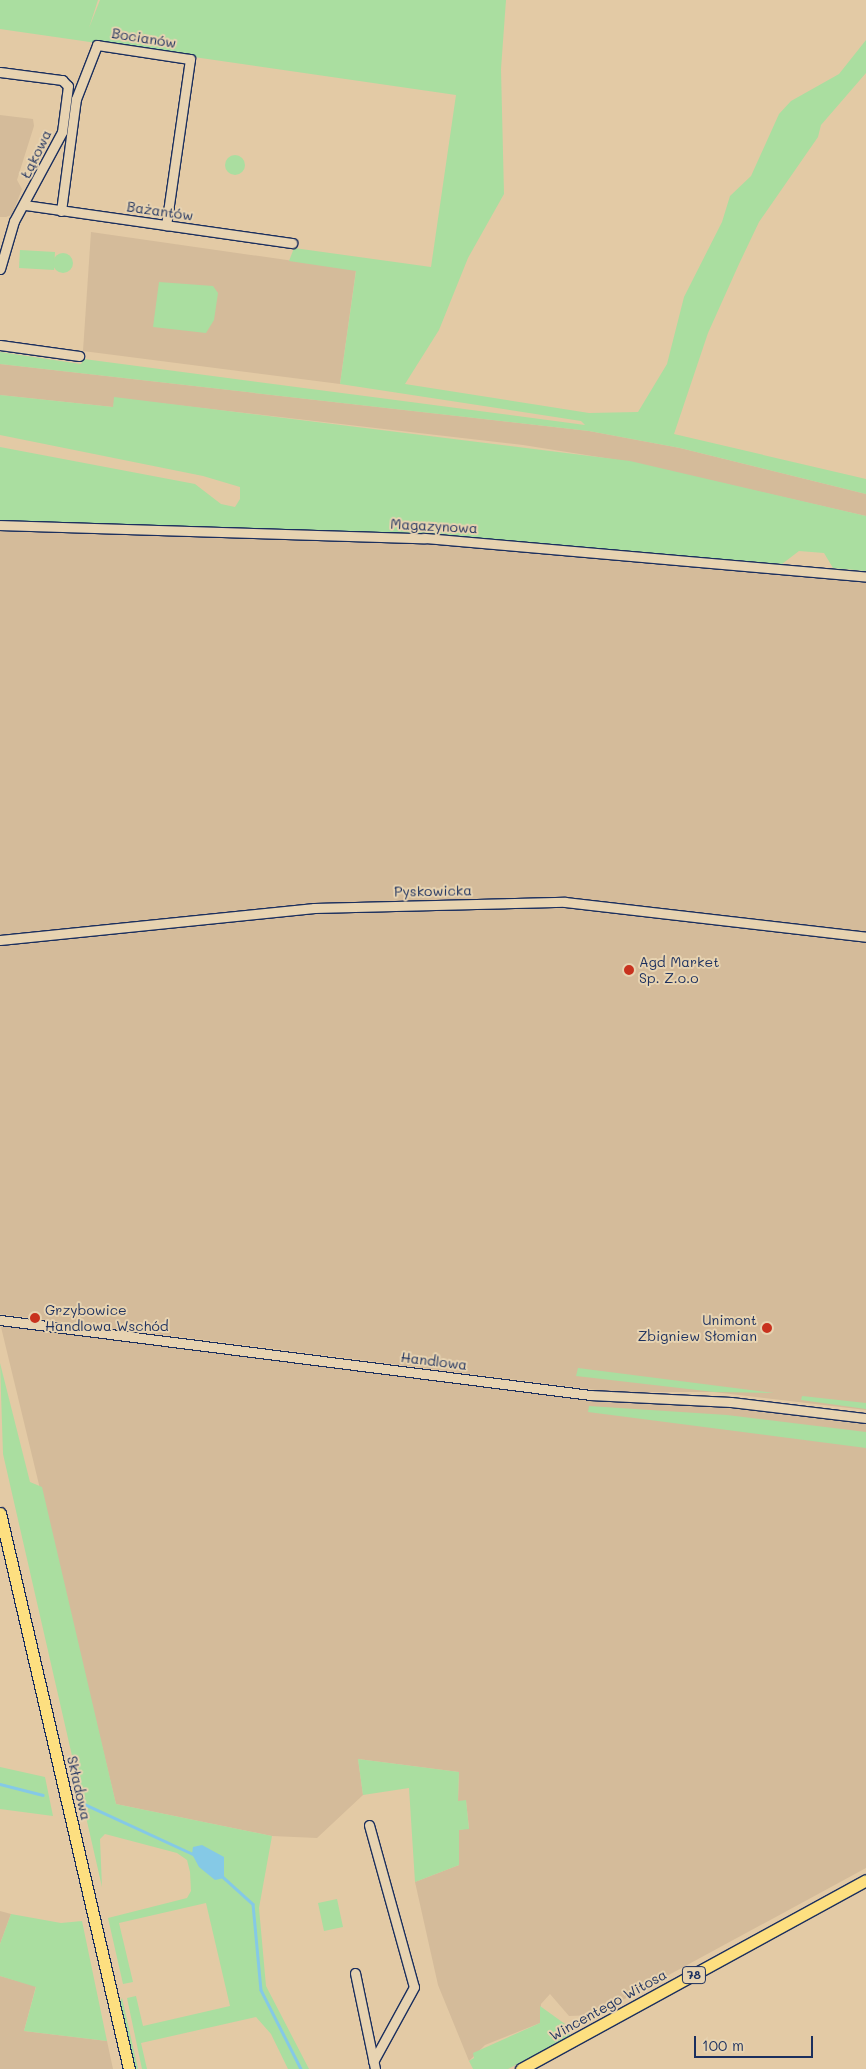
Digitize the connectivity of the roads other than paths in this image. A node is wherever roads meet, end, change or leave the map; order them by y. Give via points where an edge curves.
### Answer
1 (0, 72) edge
2 (25, 205) junction
3 (61, 211) junction
4 (166, 225) junction
5 (292, 243) dead end
6 (0, 269) edge
7 (0, 344) edge
8 (78, 356) dead end
9 (0, 525) edge
10 (866, 577) edge
11 (866, 937) edge
12 (0, 940) edge
13 (0, 1320) edge
14 (866, 1418) edge
15 (0, 1513) edge
16 (369, 1825) dead end
17 (866, 1880) edge
18 (355, 1973) dead end
19 (374, 2066) edge
20 (129, 2069) edge
21 (522, 2069) edge

1 - 2 street, Łąkowa via 62,80 68,86 62,132
2 - 3 street, Bażantów
2 - 6 street, Łąkowa via 14,221
3 - 4 street, Bażantów
3 - 4 street, Bocianów via 78,90 93,49 103,46 190,59
4 - 5 street, Bażantów
7 - 8 street
9 - 10 street, Magazynowa via 424,538
11 - 12 street, Pyskowicka via 564,902 314,908
13 - 14 street, Handlowa via 590,1395 731,1402
15 - 20 main road, Składowa
16 - 19 street via 414,1988
17 - 21 main road, Wincentego Witosa / 78
18 - 19 street

